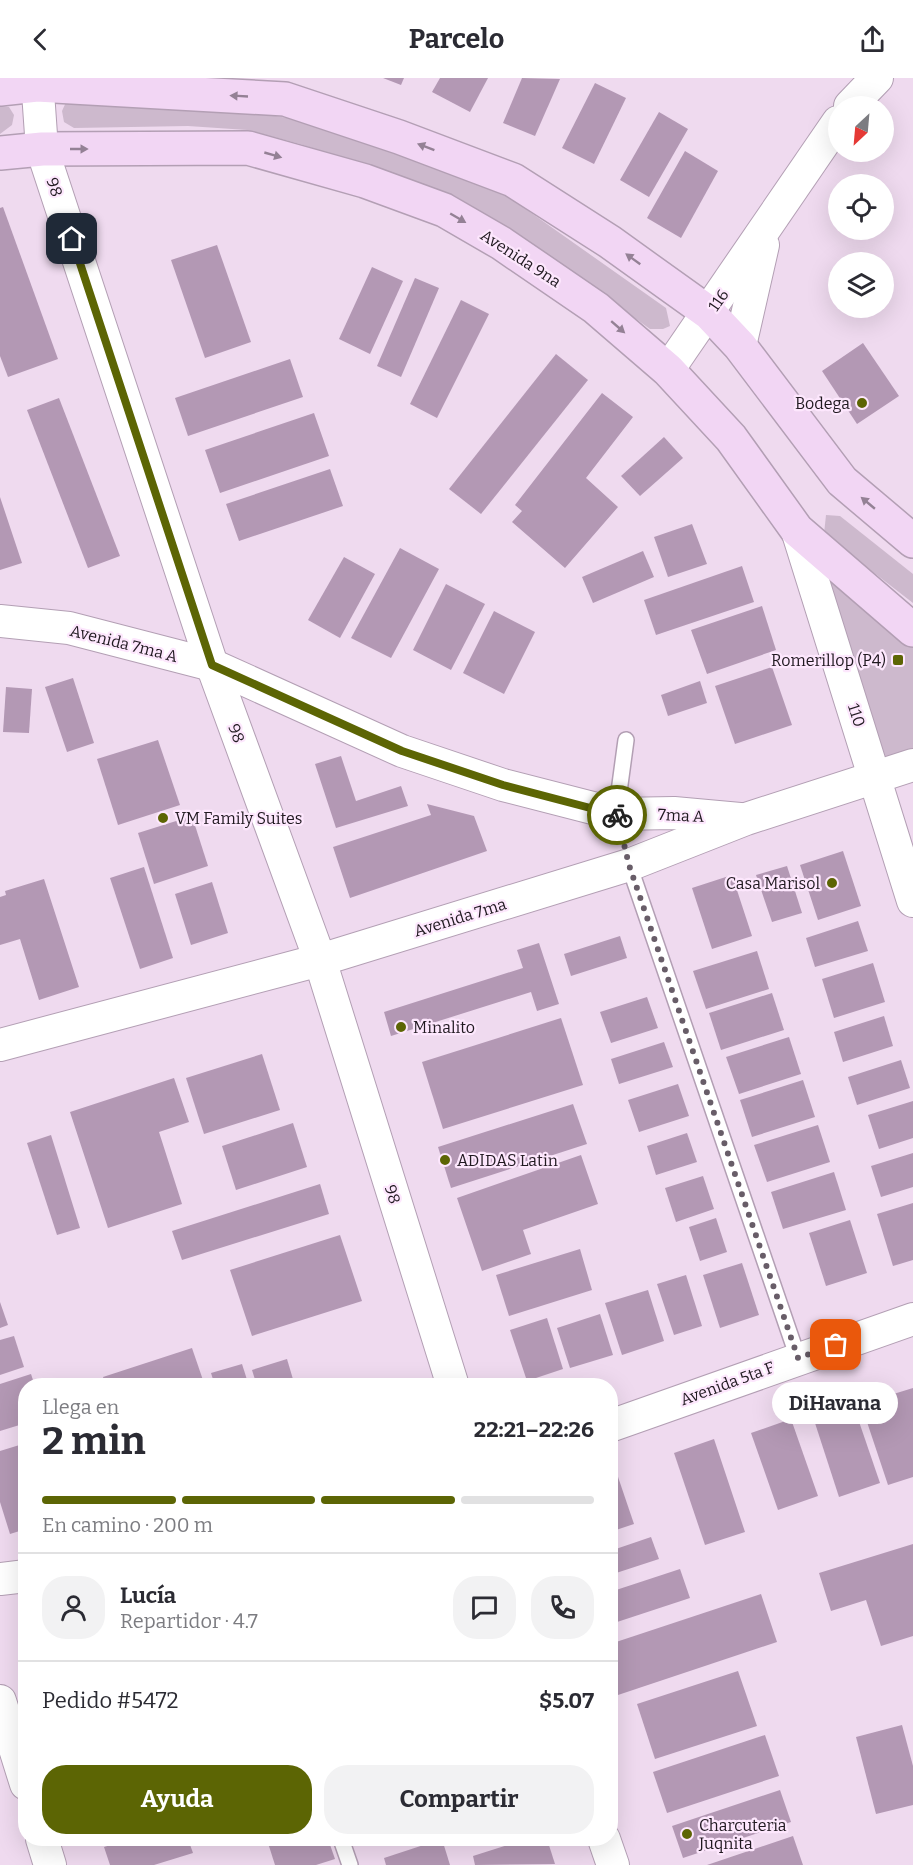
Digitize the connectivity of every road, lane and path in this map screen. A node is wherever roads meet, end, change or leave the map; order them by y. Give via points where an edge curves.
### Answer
1 (877, 78) edge
2 (37, 81) edge
3 (0, 89) edge
4 (860, 96) edge
5 (828, 137) edge
6 (42, 149) junction
7 (0, 153) edge
8 (766, 230) junction
9 (709, 314) junction
10 (740, 346) junction
11 (668, 370) junction
12 (797, 530) junction
13 (913, 541) edge
14 (0, 621) edge
15 (913, 630) edge
16 (212, 665) junction
17 (626, 740) dead end
18 (913, 765) edge
19 (876, 776) junction
20 (616, 814) junction
21 (746, 819) junction
22 (629, 865) junction
23 (913, 901) edge
24 (320, 960) junction
25 (0, 1045) edge
26 (913, 1319) edge
27 (798, 1358) junction
28 (451, 1378) edge
29 (618, 1422) edge
30 (18, 1577) edge
31 (0, 1579) edge
32 (0, 1701) edge
33 (6, 1739) edge
34 (18, 1766) edge
35 (44, 1846) edge
36 (344, 1846) edge
37 (606, 1846) edge
38 (50, 1865) edge
39 (351, 1865) edge
40 (613, 1865) edge

1 - 4 street
2 - 3 main road
2 - 6 street, 98
9 -> 2 main road via 610,242 513,180 399,137 285,99
5 - 8 street, 116
6 - 7 main road, Avenida 9na
6 -> 11 main road, Avenida 9na via 248,148 365,181 444,210 501,243 596,308
6 - 16 street, 98
8 - 9 street, 116
8 - 10 street, 116
9 - 10 main road
9 - 11 street, 116
13 -> 10 main road via 842,481
11 - 12 main road, Avenida 9na via 731,438
12 - 15 main road, Avenida 9na
12 - 19 street, 110
14 - 16 street, Avenida 7ma A via 69,628
16 - 20 street, Avenida 7ma A via 402,751 503,785
16 - 24 street, 98
17 - 20 lane
18 - 19 street, Avenida 7ma
19 - 21 street, Avenida 7ma
19 - 23 street, 110
20 - 21 street, 7ma A via 674,813
20 - 22 street
21 - 22 street, Avenida 7ma
22 - 24 street, Avenida 7ma
22 - 27 lane
24 - 25 street, Avenida 7ma
24 - 28 street, 98
26 - 27 street, Avenida 5ta F
27 - 29 street, Avenida 5ta F
30 - 31 street
32 - 33 street
33 - 34 street
35 - 38 street
36 - 39 lane
37 - 40 street

